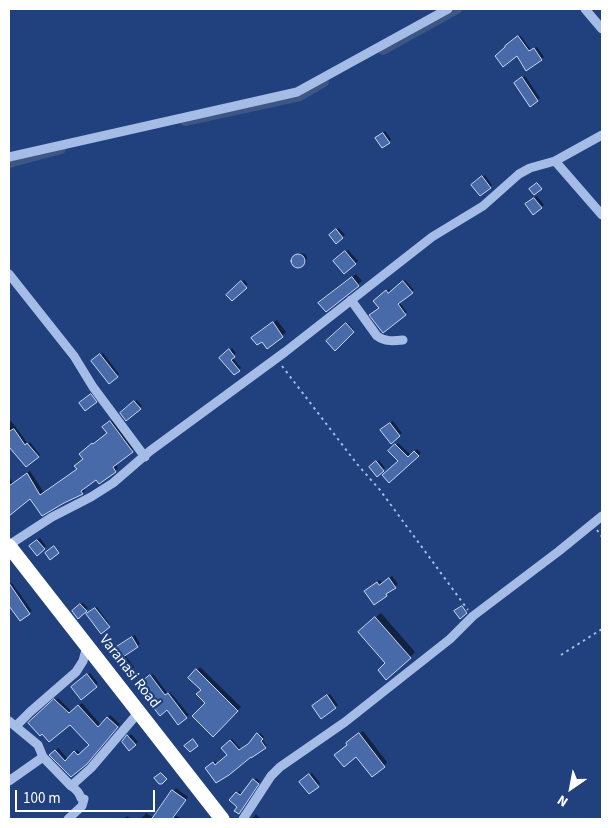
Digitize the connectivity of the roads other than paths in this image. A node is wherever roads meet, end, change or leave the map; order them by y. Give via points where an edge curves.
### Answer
1 (448, 9) edge
2 (585, 9) edge
3 (602, 30) edge
4 (602, 134) edge
5 (9, 157) edge
6 (555, 162) junction
7 (602, 215) edge
8 (9, 274) edge
9 (351, 300) junction
10 (403, 340) dead end
11 (145, 457) junction
12 (602, 516) edge
13 (9, 545) edge
14 (87, 646) junction
15 (138, 713) junction
16 (12, 723) edge
17 (43, 756) junction
18 (9, 781) edge
19 (71, 786) junction
20 (68, 819) edge
21 (222, 819) edge
22 (243, 819) edge

1 - 5 street via 297,92
2 - 3 street
4 - 6 street
6 - 7 street
6 - 9 street via 524,170 483,206 432,236
8 - 11 street via 74,356
9 - 10 street via 382,339
9 - 11 street
11 - 13 street via 102,491 52,517
12 - 22 street via 472,616 450,639 345,722 276,771
13 - 14 highway, Varanasi Road
14 - 15 highway, Varanasi Road
14 - 16 street via 84,661 76,672
15 - 19 street via 91,768
15 - 21 highway, Varanasi Road
16 - 17 street via 38,746
17 - 18 street
17 - 19 street
19 - 20 street via 84,799 82,806

